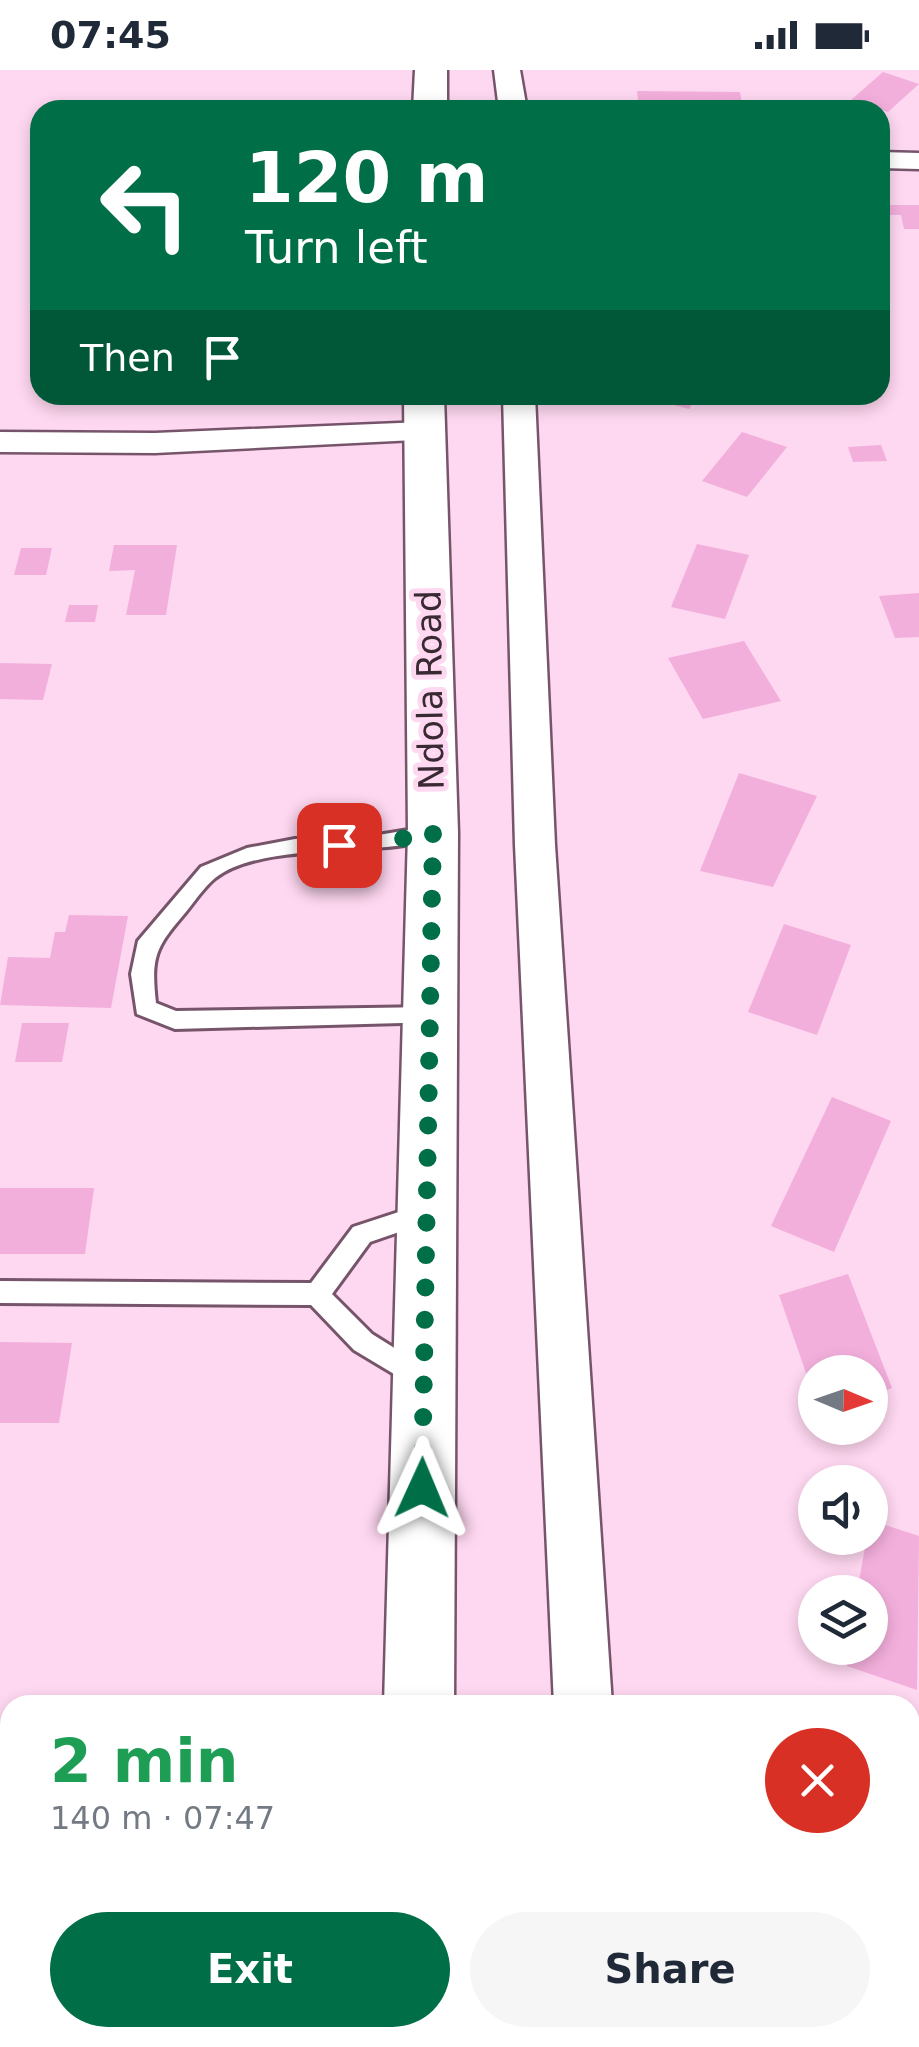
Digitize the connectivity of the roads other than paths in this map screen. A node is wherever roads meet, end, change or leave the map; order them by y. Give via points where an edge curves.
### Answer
1 (430, 70) edge
2 (508, 70) edge
3 (430, 100) edge
4 (511, 100) edge
5 (890, 160) edge
6 (919, 161) edge
7 (519, 405) edge
8 (424, 413) edge
9 (0, 442) edge
10 (433, 832) junction
11 (431, 1016) junction
12 (426, 1213) junction
13 (0, 1292) edge
14 (317, 1294) junction
15 (423, 1380) junction
16 (418, 1695) edge
17 (583, 1695) edge

1 - 3 main road
2 - 4 street
5 - 6 street
7 - 17 street via 535,845
8 - 9 street via 155,442
8 - 10 main road, Ndola Road
10 - 11 main road, Ndola Road
10 - 11 lane via 247,856 208,872 149,941 142,974 145,1008 175,1020
11 - 12 main road, Ndola Road
12 - 14 lane via 362,1234
12 - 15 main road, Ndola Road
13 - 14 lane
14 - 15 lane via 361,1344
15 - 16 main road, Ndola Road

